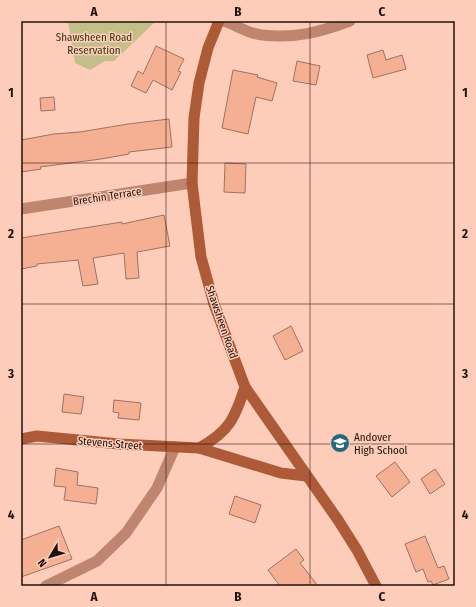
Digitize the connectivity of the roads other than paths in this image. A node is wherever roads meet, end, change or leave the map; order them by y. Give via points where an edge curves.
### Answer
1 (219, 21) edge
2 (224, 21) edge
3 (350, 21) edge
4 (192, 183) junction
5 (21, 209) edge
6 (245, 387) junction
7 (21, 439) edge
8 (175, 447) junction
9 (199, 448) junction
10 (306, 476) junction
11 (46, 586) edge
12 (376, 586) edge

1 - 4 main road, Shawsheen Road via 208,48 199,83 194,118
2 - 3 street via 261,35 297,36 314,34
4 - 5 street, Brechin Terrace
4 - 6 main road, Shawsheen Road via 201,257 214,304
6 - 9 main road via 240,403 225,431
6 - 10 main road, Shawsheen Road
7 - 8 main road, Stevens Street via 37,436
8 - 9 main road, Stevens Street
8 - 11 street via 157,488 126,533 98,561
9 - 10 main road, Stevens Street via 281,472
10 - 12 main road, Shawsheen Road via 357,550

